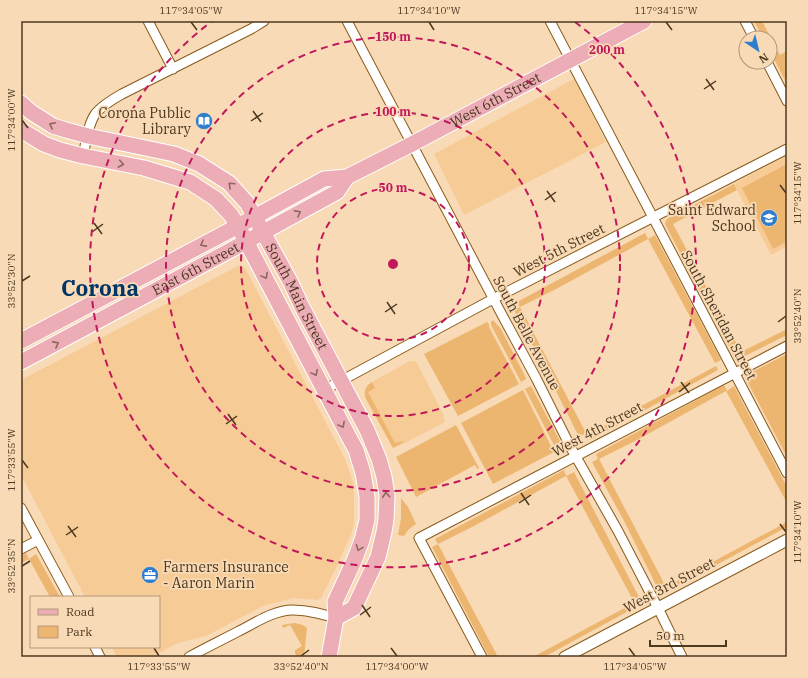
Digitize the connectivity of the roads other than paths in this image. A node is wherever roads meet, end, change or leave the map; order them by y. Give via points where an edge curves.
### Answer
1 (148, 21) edge
2 (264, 21) edge
3 (347, 21) edge
4 (550, 21) edge
5 (644, 21) edge
6 (745, 21) edge
7 (750, 30) edge
8 (570, 60) junction
9 (173, 68) junction
10 (771, 70) edge
11 (787, 101) edge
12 (21, 103) edge
13 (21, 130) edge
14 (88, 136) junction
15 (412, 144) junction
16 (787, 149) edge
17 (83, 156) junction
18 (347, 177) junction
19 (255, 216) junction
20 (653, 217) junction
21 (238, 226) junction
22 (264, 232) junction
23 (246, 242) junction
24 (493, 299) junction
25 (21, 341) edge
26 (787, 346) edge
27 (21, 362) edge
28 (734, 374) junction
29 (341, 382) junction
30 (324, 390) junction
31 (576, 456) junction
32 (787, 473) edge
33 (21, 508) edge
34 (38, 540) junction
35 (787, 540) edge
36 (21, 549) edge
37 (68, 596) edge
38 (658, 608) junction
39 (336, 618) junction
40 (96, 648) edge
41 (100, 657) edge
42 (189, 657) edge
43 (329, 657) edge
44 (482, 657) edge
45 (565, 657) edge
46 (682, 657) edge

1 - 9 street
2 - 9 street
3 - 15 street, South Belle Avenue
4 - 8 street, South Sheridan Street
5 - 8 main road, West 6th Street
6 - 7 street
8 - 15 main road, West 6th Street
8 - 20 street, South Sheridan Street
9 - 14 street via 106,104 94,117
10 - 11 street
14 -> 12 main road, South Main Street via 53,126
13 - 17 main road, South Main Street via 44,144
14 - 17 street
19 -> 14 main road, South Main Street via 229,183 199,164 174,154
15 - 18 main road, West 6th Street
15 - 24 street, South Belle Avenue
16 - 20 street, West 5th Street
17 -> 21 main road, South Main Street via 144,168 190,182 216,199
18 - 19 main road, West 6th Street via 324,179
22 -> 18 main road, West 6th Street via 337,192
19 - 21 main road, East 6th Street
19 - 22 main road, South Main Street
20 - 24 street, West 5th Street
20 - 28 street, South Sheridan Street
21 - 23 main road, South Main Street
21 -> 25 main road, East 6th Street
22 - 23 main road, East 6th Street
22 - 29 main road, South Main Street
27 -> 23 main road, East 6th Street
23 -> 30 main road, South Main Street
24 - 29 street, West 5th Street
24 - 31 street, South Belle Avenue
26 - 28 street, West 4th Street
28 - 31 street, West 4th Street
28 - 32 street, South Sheridan Street
29 - 30 street, West 5th Street
39 -> 29 main road, South Main Street via 354,608 378,557 387,504 384,477 377,454
30 -> 39 main road, South Main Street via 356,450 367,497 367,520 362,540 335,602
31 - 38 street, South Belle Avenue
31 - 44 street, West 4th Street via 419,538
33 - 34 street
34 - 36 street
34 - 37 street
35 - 38 street, West 3rd Street
38 - 45 street, West 3rd Street
38 - 46 street, South Belle Avenue
39 - 42 street via 306,611 282,612 269,616
39 - 43 main road, South Main Street
40 - 41 street

